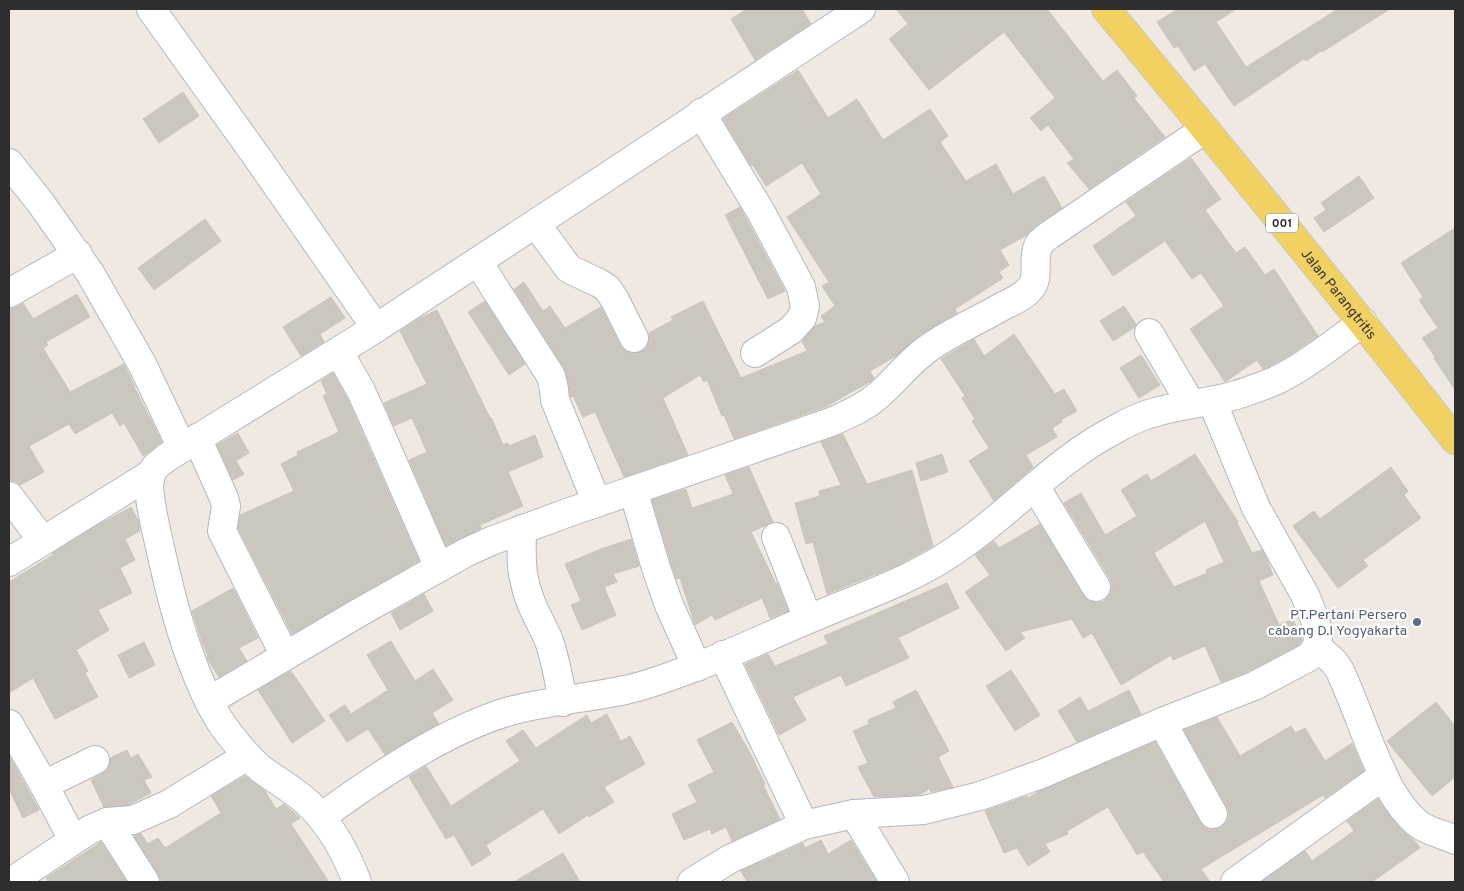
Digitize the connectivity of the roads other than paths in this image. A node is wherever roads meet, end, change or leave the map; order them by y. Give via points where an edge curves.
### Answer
1 (151, 9) edge
2 (861, 9) edge
3 (1106, 9) edge
4 (701, 113) junction
5 (1206, 128) junction
6 (9, 164) edge
7 (536, 224) junction
8 (78, 254) junction
9 (478, 262) junction
10 (9, 293) edge
11 (1363, 322) junction
12 (376, 328) junction
13 (1149, 333) dead end
14 (634, 338) dead end
15 (339, 352) junction
16 (755, 353) dead end
17 (1202, 403) junction
18 (1455, 440) edge
19 (190, 443) junction
20 (151, 474) junction
21 (1035, 486) junction
22 (633, 490) junction
23 (9, 496) edge
24 (597, 502) junction
25 (522, 529) junction
26 (776, 538) dead end
27 (43, 541) junction
28 (9, 562) edge
29 (439, 568) junction
30 (1096, 587) dead end
31 (808, 619) junction
32 (1317, 646) junction
33 (285, 656) junction
34 (723, 656) junction
35 (697, 666) junction
36 (209, 702) junction
37 (563, 702) junction
38 (1162, 722) junction
39 (9, 724) edge
40 (247, 756) junction
41 (95, 760) dead end
42 (1383, 776) junction
43 (44, 786) junction
44 (854, 814) junction
45 (1213, 814) dead end
46 (321, 817) junction
47 (107, 822) junction
48 (804, 825) junction
49 (73, 840) junction
50 (1455, 840) edge
51 (11, 882) edge
52 (146, 882) edge
53 (357, 882) edge
54 (692, 882) edge
55 (895, 882) edge
56 (1235, 882) edge

1 - 12 street
2 - 4 street
3 - 5 main road, Jalan Parangtritis / 001
4 - 7 street
4 - 16 street via 761,212 801,287 805,306 802,318 791,330
5 - 11 main road, Jalan Parangtritis / 001
5 - 22 street via 1048,236 1037,251 1035,280 1029,291 925,351 873,400 831,422
6 - 8 street
7 - 9 street
7 - 14 street via 569,269 607,288
8 - 10 street
8 - 19 street
9 - 12 street
9 - 24 street via 551,376 554,400
11 - 17 street via 1275,380
11 - 18 main road, Jalan Parangtritis / 001
12 - 15 street
13 - 17 street
15 - 19 street
15 - 29 street via 370,411
17 - 21 street via 1155,412 1116,428
17 - 32 street via 1305,595 1315,620
19 - 20 street via 158,464
19 - 33 street via 224,498 222,531
20 - 27 street
20 - 36 street via 151,501 172,603
21 - 30 street
21 - 31 street via 974,537 927,568 874,594
22 - 24 street
22 - 35 street via 669,605
23 - 27 street
24 - 25 street
25 - 29 street
25 - 37 street via 524,582 555,659
26 - 31 street
27 - 28 street
29 - 33 street
31 - 34 street
32 - 38 street via 1309,657 1254,686
32 - 42 street via 1340,671
33 - 36 street
34 - 35 street
34 - 48 street
35 - 37 street via 627,690
36 - 40 street
37 - 46 street via 510,711 460,731 382,775
38 - 44 street via 1044,773 980,796 924,810
38 - 45 street
39 - 43 street
40 - 46 street
40 - 47 street via 169,804 132,820
41 - 43 street
42 - 50 street via 1394,797 1418,824
42 - 56 street
43 - 49 street
44 - 48 street
44 - 55 street
46 - 53 street via 333,831
47 - 49 street
47 - 52 street
48 - 54 street via 750,849
49 - 51 street

